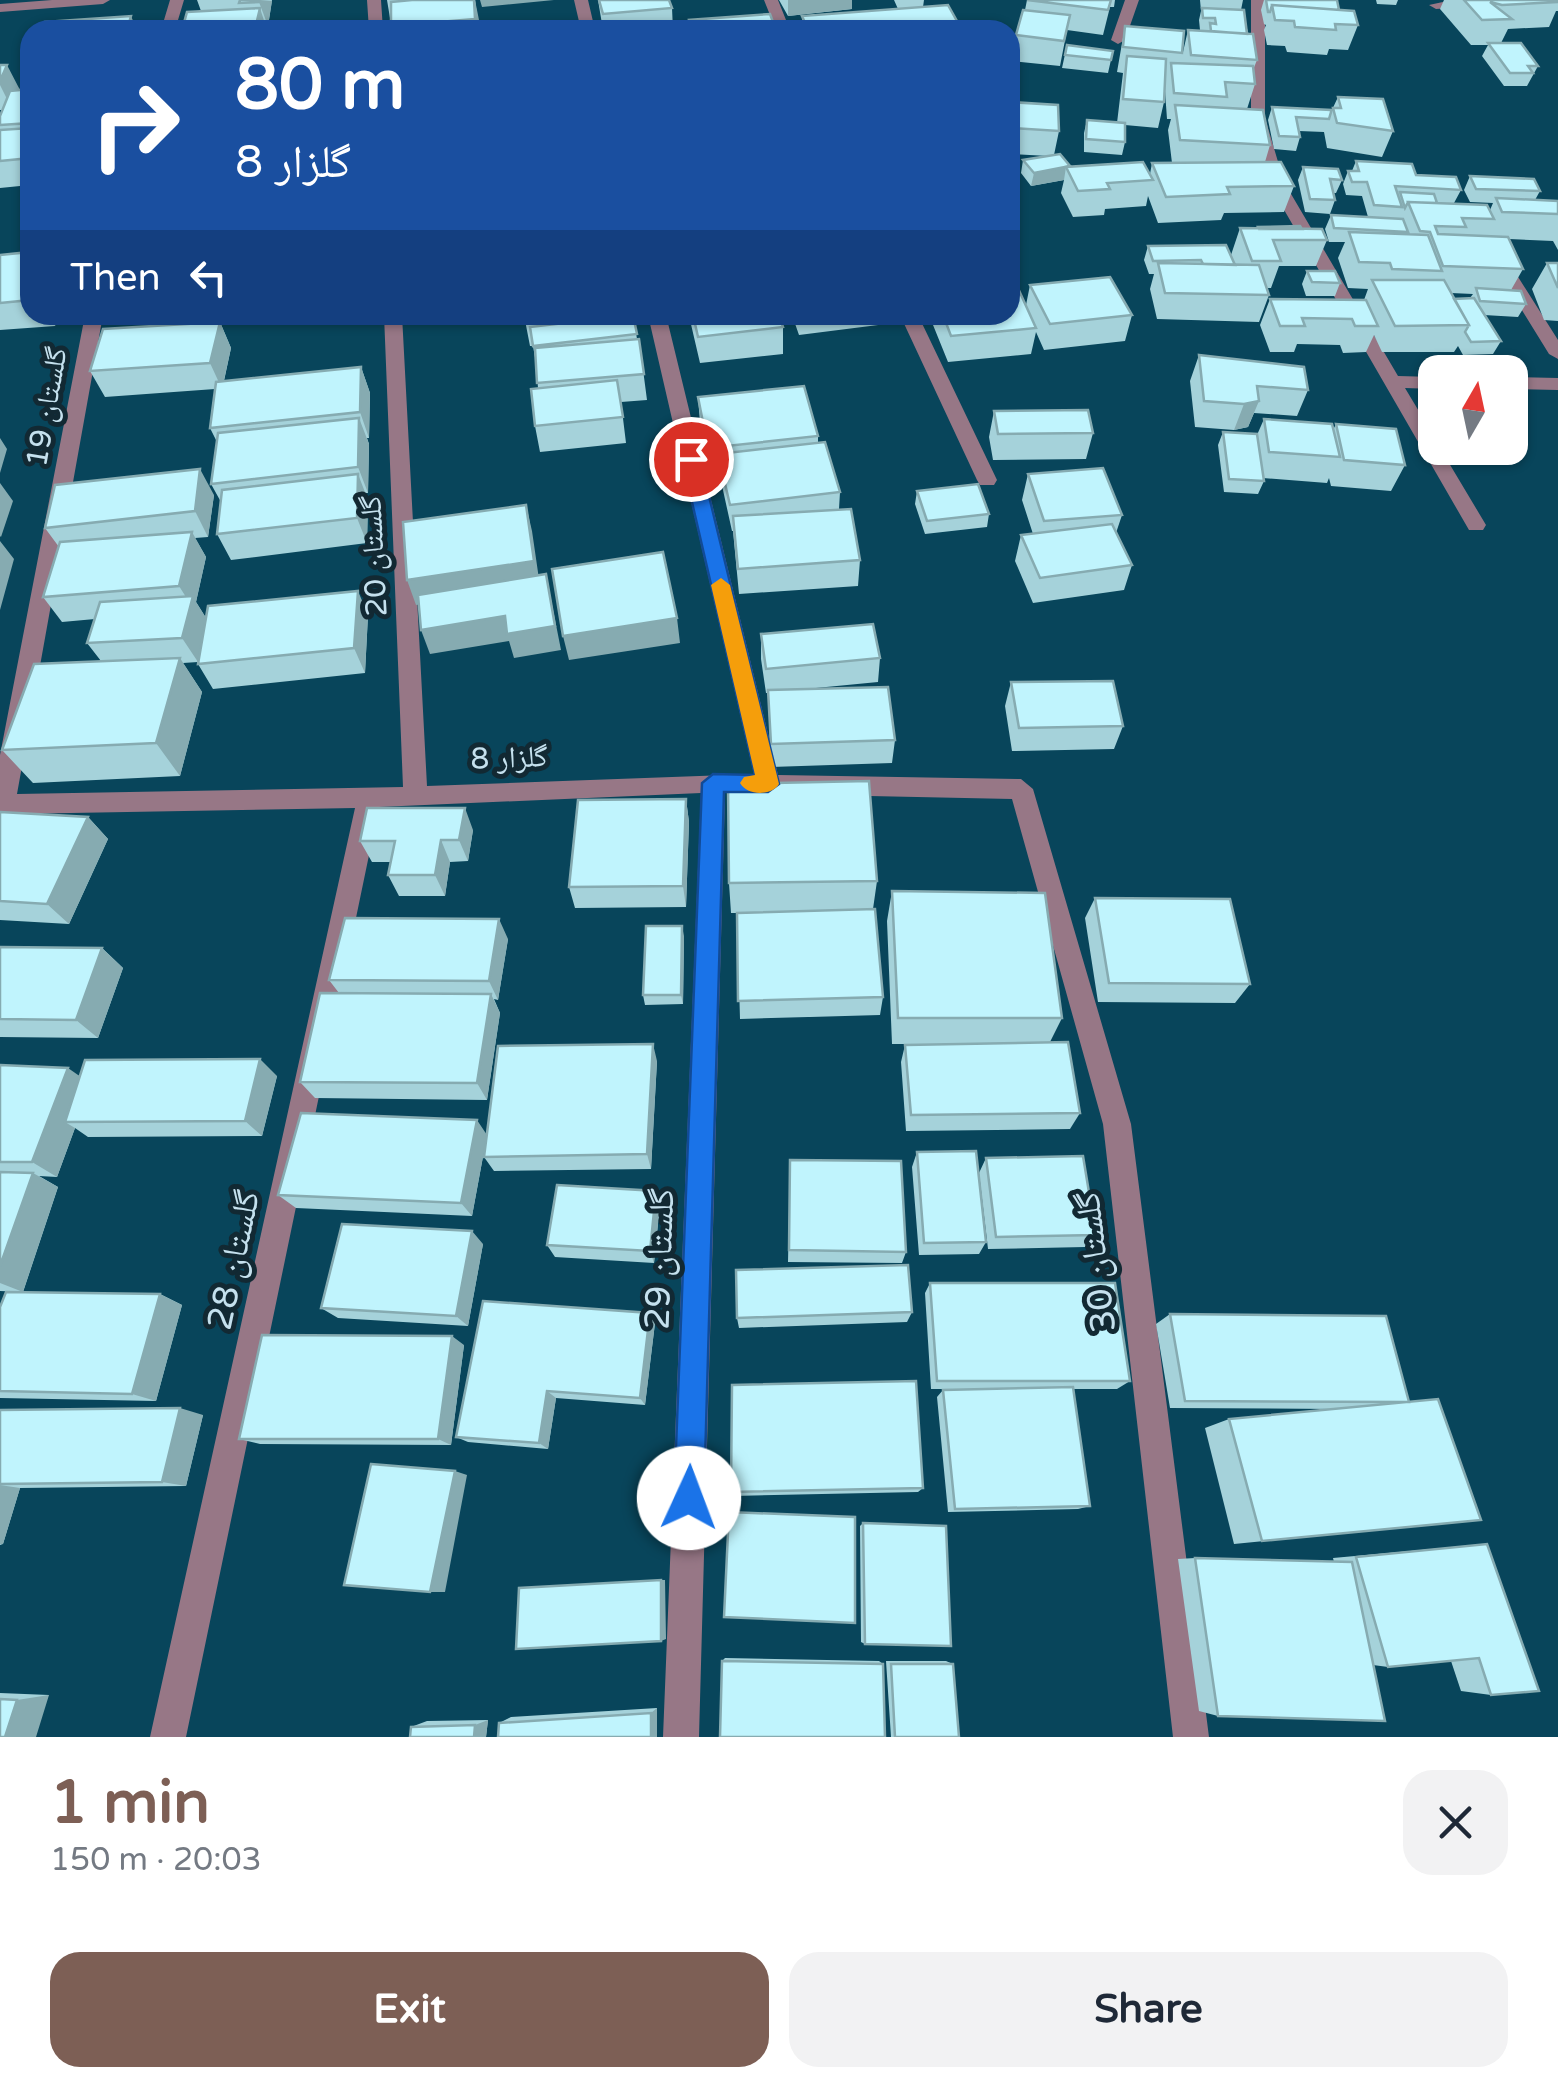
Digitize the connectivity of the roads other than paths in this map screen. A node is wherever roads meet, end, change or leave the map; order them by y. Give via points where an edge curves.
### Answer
1 (103, 0) edge
2 (1132, 0) edge
3 (1258, 0) edge
4 (1511, 0) edge
5 (1436, 5) dead end
6 (0, 8) edge
7 (1118, 40) dead end
8 (1256, 182) edge
9 (1276, 182) junction
10 (1485, 239) edge
11 (92, 325) edge
12 (393, 325) edge
13 (659, 325) edge
14 (914, 325) edge
15 (1558, 354) edge
16 (1394, 382) junction
17 (1418, 382) edge
18 (1528, 384) edge
19 (1558, 384) edge
20 (987, 480) dead end
21 (1476, 526) dead end
22 (713, 783) junction
23 (768, 784) junction
24 (1021, 789) joint
25 (415, 794) junction
26 (369, 798) junction
27 (2, 809) edge
28 (168, 1737) edge
29 (681, 1737) edge
30 (1190, 1737) edge

1 - 6 street
2 - 7 street
3 - 9 street via 1258,118
4 - 5 street
8 - 9 street
9 - 16 street
10 - 15 street
11 - 27 street, گلستان 19
12 - 25 street, گلستان 20
13 - 23 street
14 - 20 street
16 - 17 street
16 - 21 street
18 - 19 street
22 - 23 street, گلزار 8
22 - 25 street, گلزار 8
22 - 29 street, گلستان 29
23 - 24 street, گلزار 8
24 - 30 street, گلستان 30 via 1117,1124
25 - 26 street, گلزار 8
26 - 27 street, گلزار 8
26 - 28 street, گلستان 28

